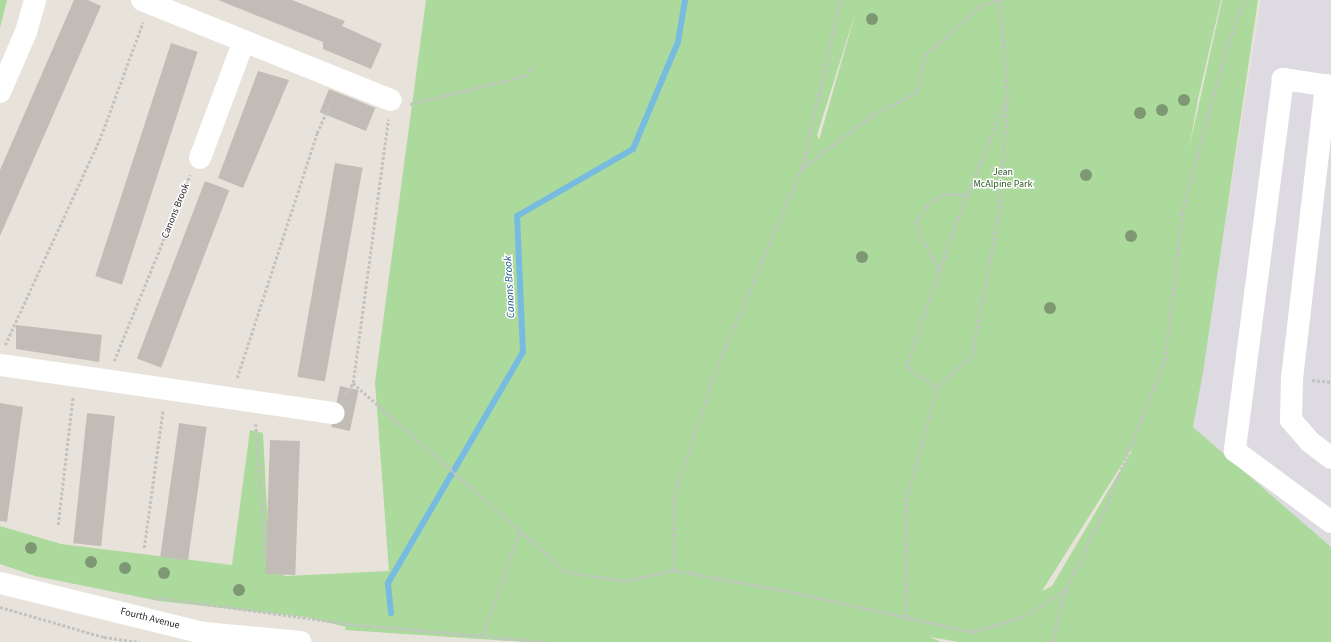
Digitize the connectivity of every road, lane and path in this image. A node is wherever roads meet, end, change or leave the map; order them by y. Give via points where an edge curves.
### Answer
1 (35, 0) edge
2 (840, 0) edge
3 (1000, 0) edge
4 (1244, 0) edge
5 (146, 2) edge
6 (244, 41) junction
7 (534, 65) dead end
8 (341, 80) junction
9 (1329, 85) edge
10 (0, 92) edge
11 (1008, 95) junction
12 (391, 100) junction
13 (200, 158) joint
14 (802, 169) junction
15 (968, 195) junction
16 (939, 270) junction
17 (2, 357) edge
18 (76, 376) junction
19 (106, 380) junction
20 (353, 383) junction
21 (937, 388) junction
22 (166, 389) junction
23 (230, 398) junction
24 (254, 401) junction
25 (334, 413) joint
26 (1331, 458) edge
27 (1331, 522) edge
28 (58, 525) dead end
29 (520, 530) junction
30 (144, 548) dead end
31 (266, 557) dead end
32 (674, 570) junction
33 (0, 583) edge
34 (1066, 589) junction
35 (150, 597) dead end
36 (0, 607) edge
37 (906, 617) junction
38 (483, 635) junction
39 (140, 642) edge
40 (301, 642) edge
41 (550, 642) edge
42 (1052, 642) edge

1 - 10 street via 26,32
2 - 14 path
3 - 11 path
3 - 14 path via 980,7 926,55 917,93 876,114
4 - 34 path via 1225,53 1182,212 1165,360 1106,507
5 - 6 street
5 - 17 path via 101,136
6 - 8 street
6 - 13 street
7 - 12 path via 525,76 408,105
8 - 12 street
8 - 23 path via 317,134
9 - 26 street via 1292,378 1291,420 1310,442
9 - 27 street via 1283,79 1235,451
11 - 15 path
11 - 21 path via 999,217 972,356
12 - 20 path
13 - 19 path, Canons Brook via 191,174
14 - 32 path via 716,371 674,498
15 - 16 path
15 - 16 path via 944,194 926,206 916,222
16 - 21 path via 906,367
17 - 18 street
18 - 19 street
18 - 28 path
19 - 22 street
20 - 25 path
20 - 29 path
21 - 37 path via 906,500
22 - 23 street
22 - 30 path
23 - 24 street
24 - 25 street
24 - 31 path
29 - 32 path via 567,572 626,581
29 - 38 path
32 - 37 path
33 - 40 street, Fourth Avenue via 204,633
34 - 37 path via 1026,616 973,632
34 - 42 path
35 - 38 path via 352,624
36 - 39 path via 104,637
38 - 41 path

